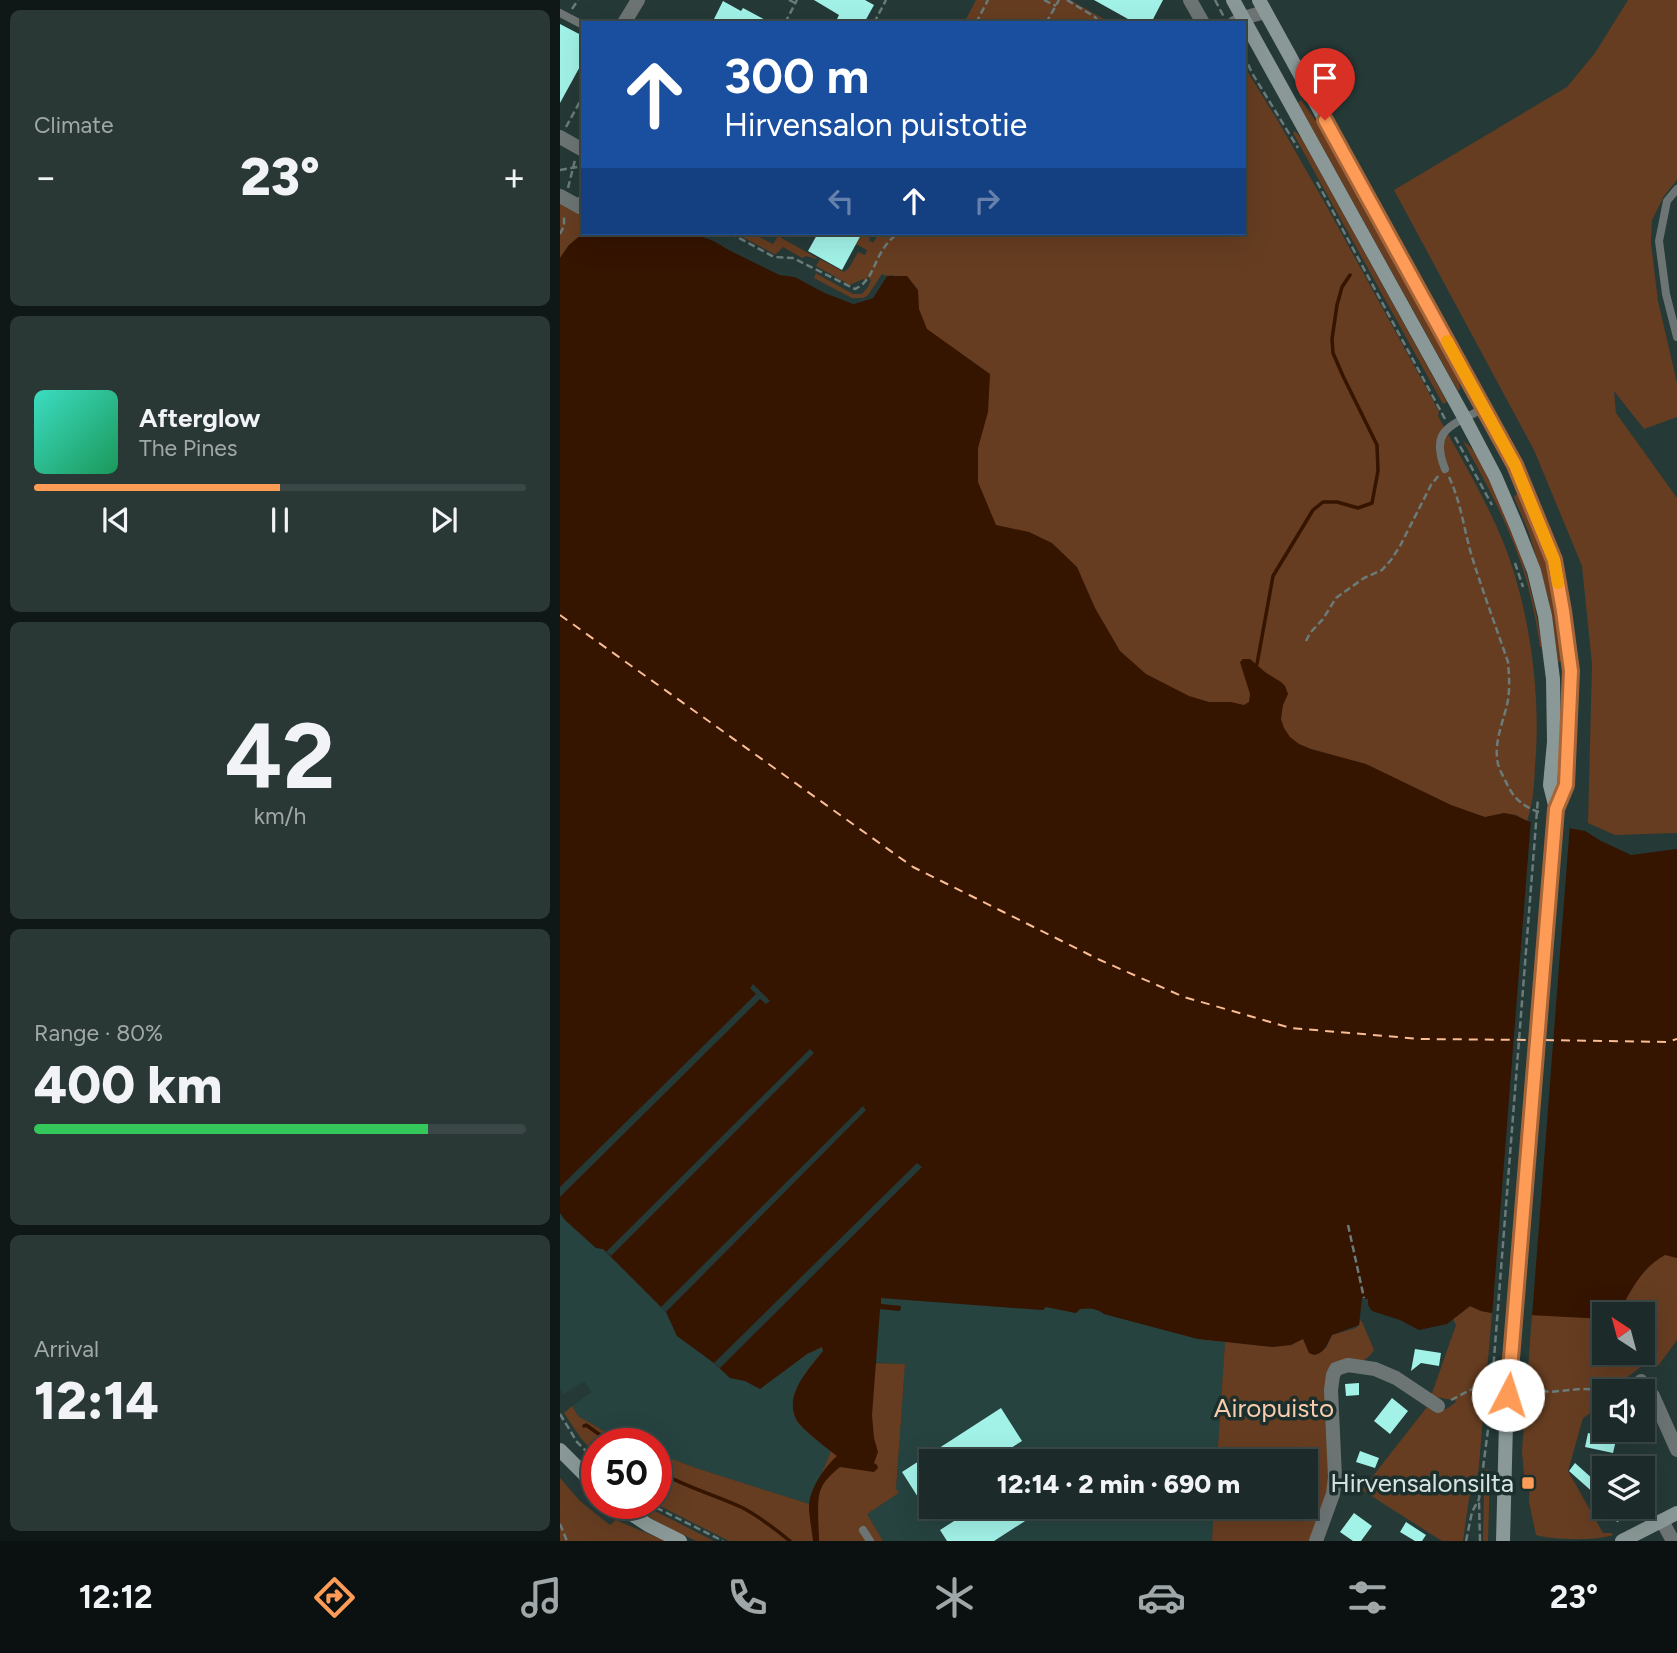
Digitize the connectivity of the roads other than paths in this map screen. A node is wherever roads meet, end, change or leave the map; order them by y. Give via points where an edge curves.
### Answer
1 (638, 0) edge
2 (1191, 0) edge
3 (1233, 0) edge
4 (1262, 6) edge
5 (560, 13) edge
6 (1234, 20) edge
7 (625, 21) edge
8 (1202, 21) edge
9 (581, 24) edge
10 (1247, 34) edge
11 (560, 137) edge
12 (581, 149) edge
13 (1677, 189) edge
14 (560, 196) edge
15 (581, 205) edge
16 (1677, 337) edge
17 (1484, 408) junction
18 (1465, 419) junction
19 (1445, 469) road end
20 (1549, 811) junction
21 (1655, 1398) edge
22 (1438, 1406) road end
23 (560, 1450) edge
24 (1677, 1450) edge
25 (581, 1471) edge
26 (1677, 1513) edge
27 (639, 1519) edge
28 (1662, 1521) junction
29 (863, 1530) dead end
30 (680, 1541) edge
31 (870, 1541) edge
32 (1315, 1541) edge
33 (1503, 1541) edge
34 (1622, 1541) edge
35 (1673, 1541) edge

1 - 7 street
2 - 8 street
3 - 6 main road
4 - 6 street
4 - 10 street
4 - 17 main road
5 - 9 lane
10 - 18 main road
11 - 12 street
13 - 16 lane via 1667,201 1659,241
14 - 15 street
17 - 18 lane
17 - 20 main road via 1536,515 1554,560 1561,598 1571,671 1566,785
18 - 19 lane via 1449,426 1438,444
18 - 20 main road via 1516,525 1542,605 1553,679
20 - 33 main road via 1506,1423
21 - 24 street
22 - 32 street via 1375,1369 1348,1365 1336,1369 1331,1390 1333,1494
23 - 25 main road
26 - 28 main road
27 - 30 main road
28 - 34 main road
28 - 35 street
29 - 31 lane

